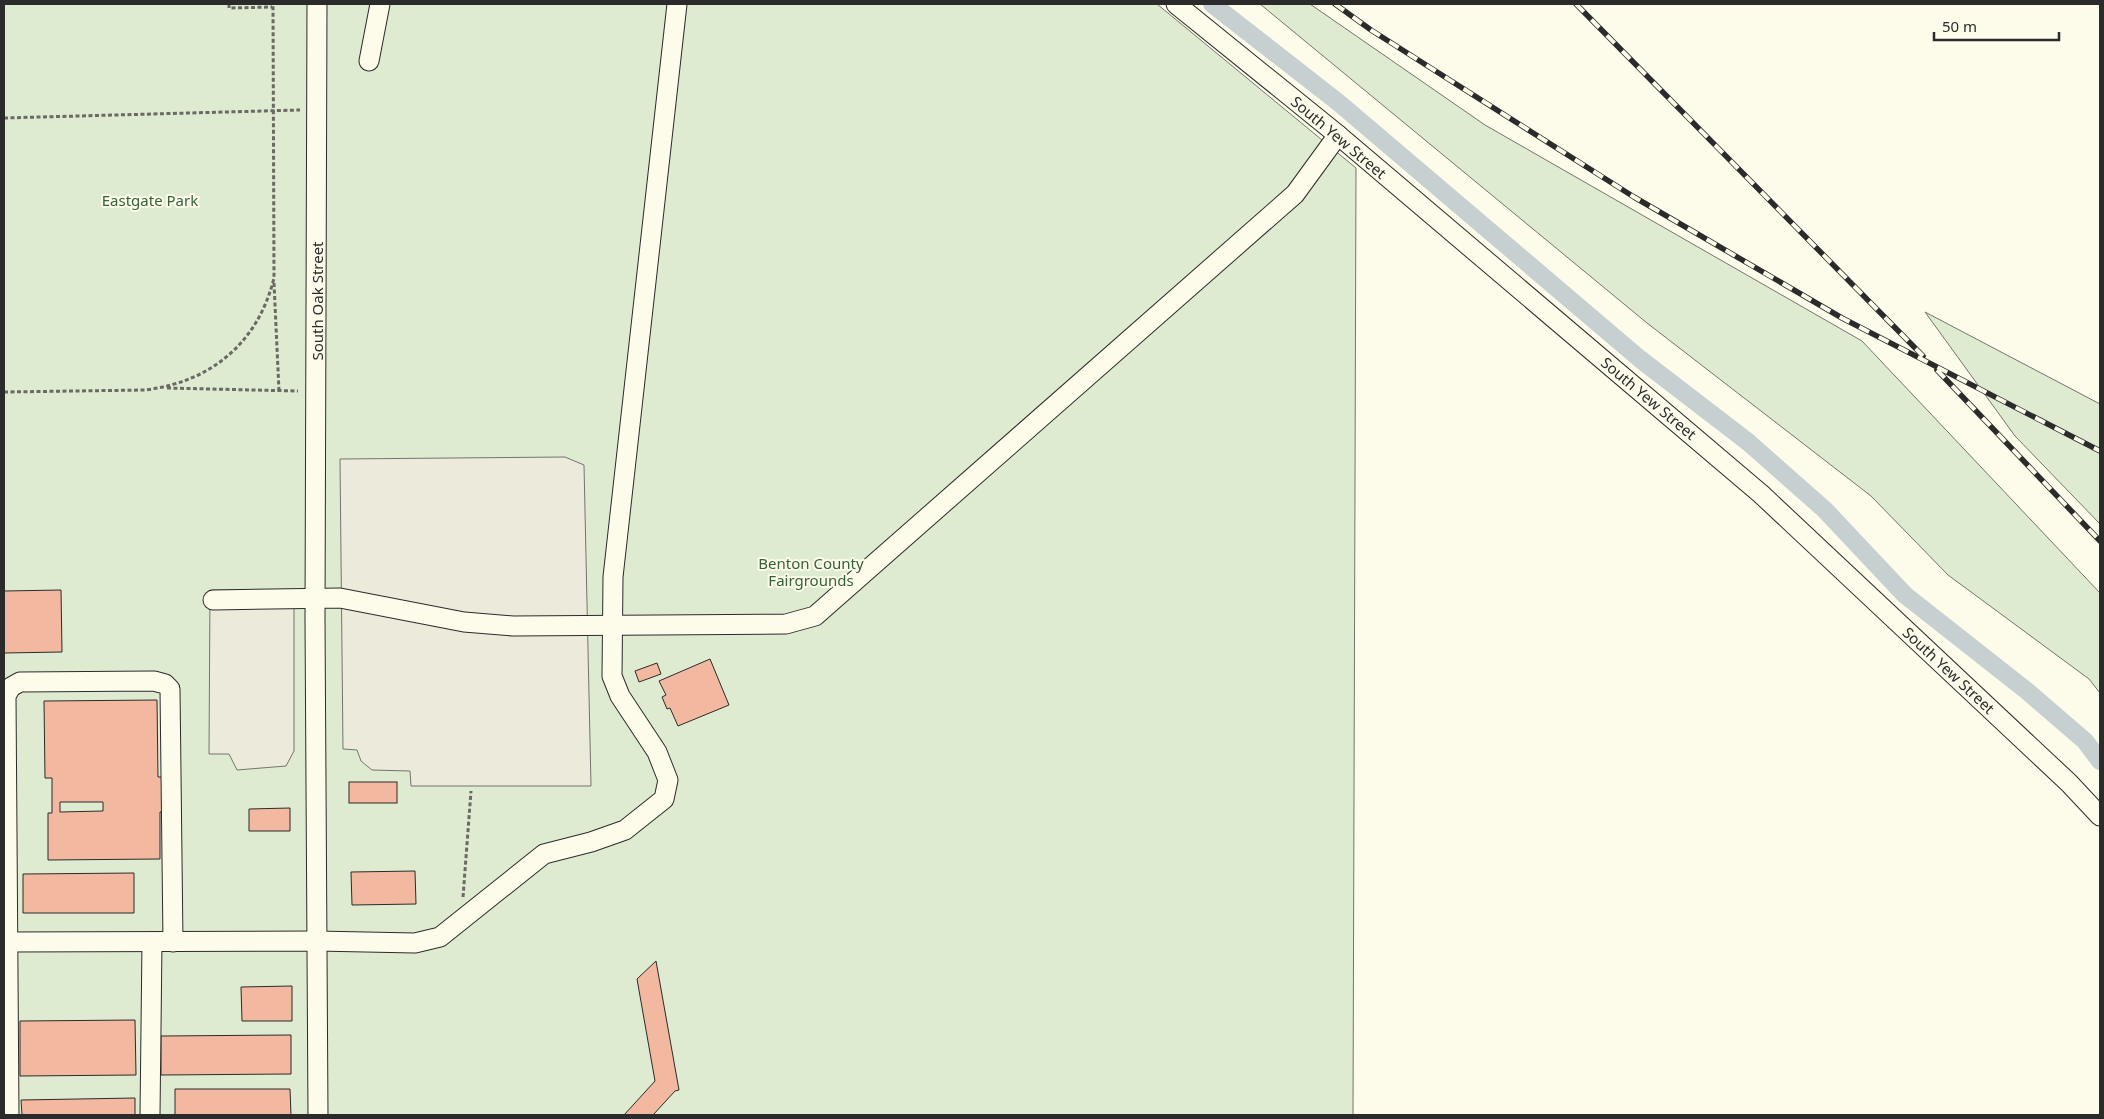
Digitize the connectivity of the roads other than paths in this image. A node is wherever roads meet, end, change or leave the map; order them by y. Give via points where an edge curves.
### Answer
1 (317, 4) edge
2 (380, 4) edge
3 (677, 4) edge
4 (1176, 4) edge
5 (369, 61) dead end
6 (1338, 135) junction
7 (316, 598) junction
8 (214, 600) dead end
9 (611, 626) junction
10 (2100, 816) edge
11 (6, 882) edge
12 (316, 941) junction
13 (8, 942) junction
14 (152, 942) junction
15 (173, 942) junction
16 (9, 1115) edge
17 (150, 1115) edge
18 (318, 1115) edge

1 - 7 street, South Oak Street
2 - 5 street
3 - 9 street via 612,577
4 - 6 street, South Yew Street
6 - 9 street via 1295,194 815,616 786,624
6 - 10 street, South Yew Street via 1761,494 2069,783
7 - 8 street
7 - 9 street via 366,602 464,622 513,626
7 - 12 street, South Oak Street
9 - 12 street via 612,676 620,696 657,752 668,780 664,798 626,830 544,854 440,937 415,943
11 - 13 street
11 - 15 street via 6,696 11,687 20,682 154,681 165,684 170,689
12 - 15 street
12 - 18 street, South Oak Street
13 - 14 street
13 - 16 street
14 - 15 street
14 - 17 street

